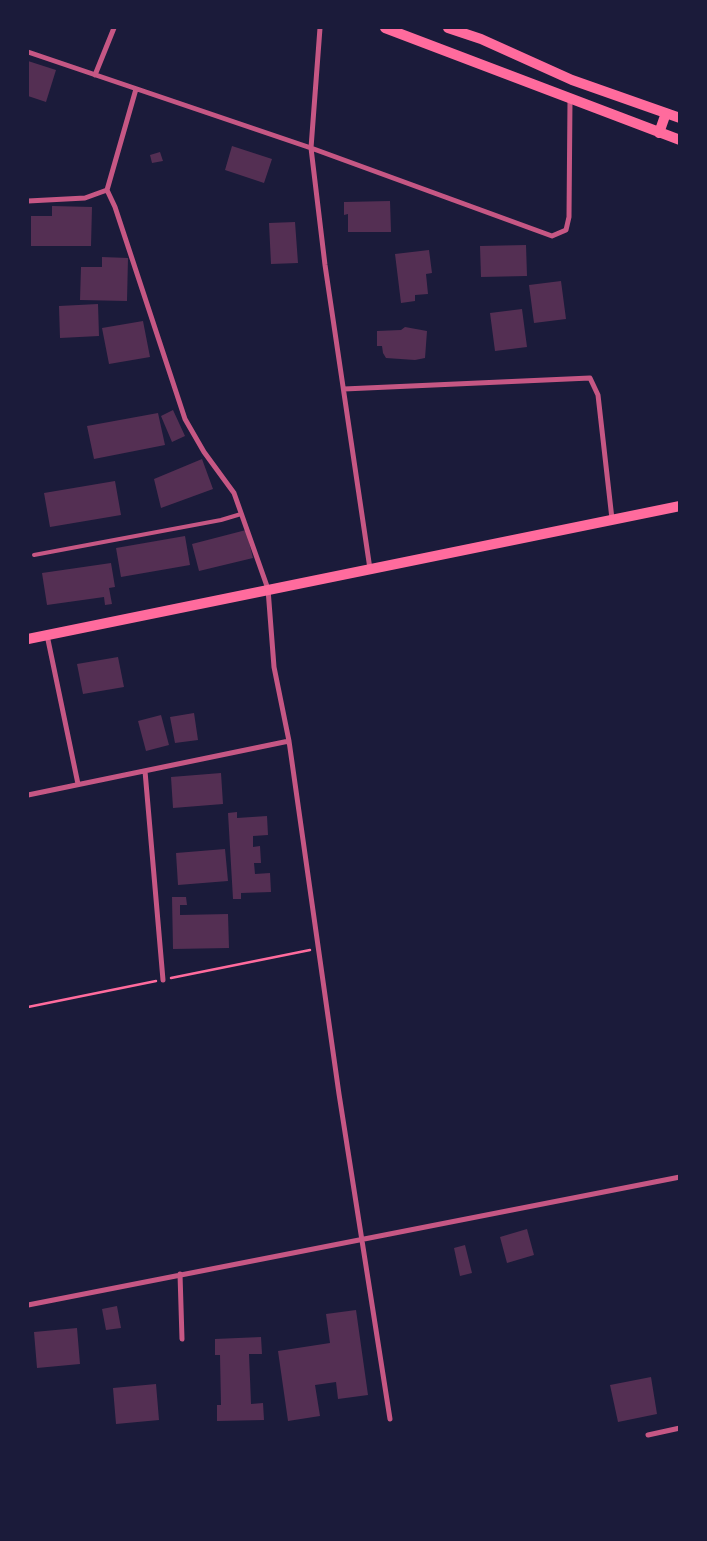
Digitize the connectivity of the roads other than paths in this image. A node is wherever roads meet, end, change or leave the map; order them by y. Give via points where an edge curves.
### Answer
1 (114, 28) edge
2 (320, 28) edge
3 (386, 28) edge
4 (448, 28) edge
5 (28, 52) edge
6 (95, 75) junction
7 (136, 89) junction
8 (570, 100) junction
9 (666, 113) junction
10 (680, 118) edge
11 (659, 133) junction
12 (680, 140) edge
13 (311, 148) junction
14 (107, 190) junction
15 (28, 202) edge
16 (344, 390) junction
17 (680, 506) edge
18 (242, 514) junction
19 (612, 519) junction
20 (34, 555) dead end
21 (370, 568) junction
22 (268, 590) junction
23 (47, 635) junction
24 (28, 638) edge
25 (289, 741) junction
26 (144, 771) junction
27 (78, 784) junction
28 (28, 795) edge
29 (163, 980) road end
30 (680, 1177) edge
31 (362, 1238) junction
32 (180, 1274) junction
33 (28, 1305) edge
34 (182, 1338) dead end
35 (390, 1419) dead end
36 (680, 1428) edge
37 (648, 1435) dead end

1 - 6 street
2 - 13 street
3 - 8 main road via 475,60
4 - 9 main road via 481,39 572,80
5 - 6 street
6 - 7 street
7 - 13 street
7 - 14 street
8 - 11 main road
8 - 13 street via 569,217 566,230 557,235 547,235
9 - 10 main road
9 - 11 main road
11 - 12 main road
13 - 16 street
14 - 15 street via 84,198
14 - 18 street via 184,419 234,493
16 - 19 street via 590,378 598,395
16 - 21 street
17 - 19 main road
18 - 20 lane
18 - 22 street
19 - 21 main road
21 - 22 main road
22 - 23 main road
22 - 25 street via 274,667
23 - 24 main road
23 - 27 street
25 - 26 street
25 - 31 street
26 - 27 street
26 - 29 street
27 - 28 street
30 - 31 street
31 - 32 street
31 - 35 street
32 - 33 street
32 - 34 street
36 - 37 street

